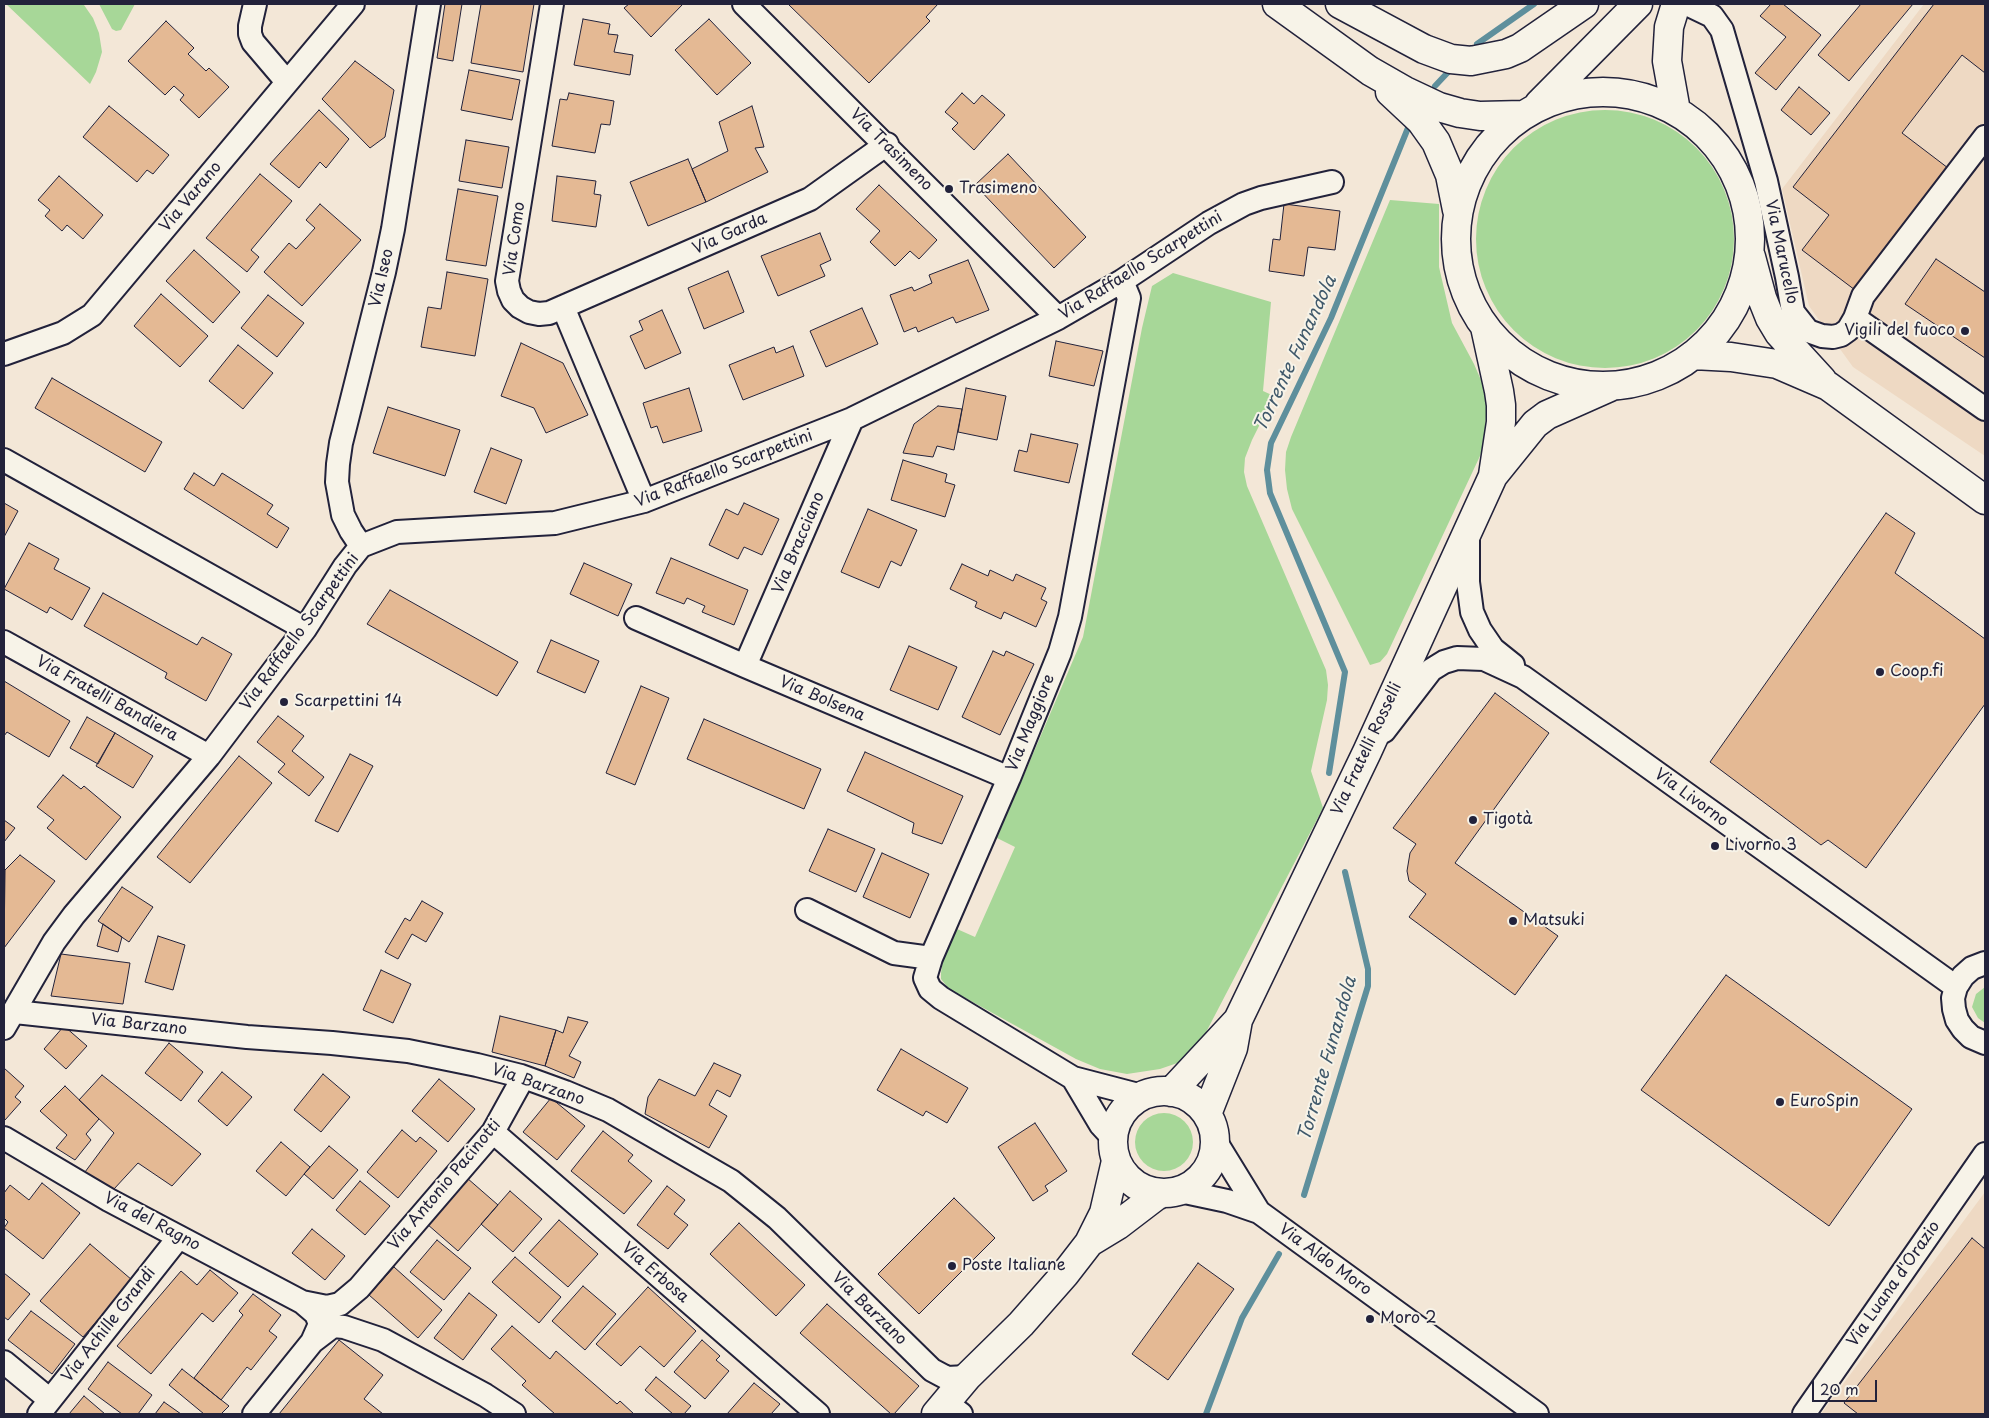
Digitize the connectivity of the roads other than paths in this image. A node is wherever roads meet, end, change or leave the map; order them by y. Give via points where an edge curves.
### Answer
1 (255, 4) edge
2 (353, 4) edge
3 (429, 4) edge
4 (552, 4) edge
5 (744, 4) edge
6 (1277, 4) edge
7 (1340, 4) edge
8 (1584, 4) edge
9 (1638, 4) edge
10 (1676, 4) edge
11 (1687, 4) edge
12 (1370, 71) junction
13 (287, 82) junction
14 (1676, 111) junction
15 (1529, 112) junction
16 (1985, 137) edge
17 (886, 144) junction
18 (1332, 182) dead end
19 (1458, 213) junction
20 (1750, 251) junction
21 (1122, 281) junction
22 (563, 307) junction
23 (1058, 318) junction
24 (1855, 318) junction
25 (1485, 327) junction
26 (6, 346) edge
27 (1693, 355) junction
28 (1612, 386) junction
29 (1828, 386) junction
30 (1985, 409) edge
31 (852, 419) junction
32 (4, 460) edge
33 (1493, 476) junction
34 (1985, 500) edge
35 (644, 502) junction
36 (1468, 532) junction
37 (362, 546) junction
38 (636, 618) dead end
39 (305, 630) junction
40 (4, 642) edge
41 (745, 666) junction
42 (1523, 678) junction
43 (1367, 752) junction
44 (209, 756) junction
45 (1009, 778) junction
46 (807, 910) dead end
47 (931, 958) junction
48 (1985, 963) edge
49 (1956, 987) junction
50 (9, 1020) edge
51 (1238, 1020) junction
52 (1985, 1043) edge
53 (521, 1076) junction
54 (1073, 1078) junction
55 (1171, 1092) junction
56 (1142, 1096) junction
57 (1207, 1114) junction
58 (493, 1132) junction
59 (4, 1138) edge
60 (1216, 1142) junction
61 (1115, 1149) junction
62 (1985, 1154) edge
63 (1172, 1192) junction
64 (1259, 1212) junction
65 (180, 1237) junction
66 (1089, 1243) junction
67 (359, 1288) junction
68 (302, 1302) junction
69 (1021, 1324) junction
70 (383, 1340) junction
71 (312, 1342) junction
72 (4, 1362) edge
73 (967, 1377) junction
74 (45, 1407) edge
75 (952, 1413) edge
76 (254, 1414) edge
77 (514, 1414) edge
78 (818, 1414) edge
79 (1537, 1414) edge
80 (1804, 1414) edge

1 - 13 street via 250,34
2 - 13 street, Via Varano
3 - 37 street, Via Iseo via 386,263 338,464 337,482 343,515
4 - 22 street, Via Como via 507,281 513,300 529,312 549,313
5 - 17 street, Via Trasimeno
6 - 12 street
7 - 8 street via 1424,49 1451,59 1471,61 1520,48
9 - 15 street
10 - 14 street via 1669,27 1667,61
11 - 24 street, Via Marucello via 1712,16 1722,30 1766,181 1793,312 1808,331 1822,336 1842,335
12 - 15 street via 1446,109 1480,116
12 - 19 street via 1421,121 1436,142 1450,175
13 - 26 street, Via Varano via 92,315 63,333
14 - 15 street via 1636,95 1592,92 1570,96
14 - 20 street via 1709,137 1734,171 1749,218
15 - 19 street via 1499,134 1480,158 1466,185
16 - 24 street, Via Marucello via 1864,296
17 - 22 street, Via Garda via 810,198
17 - 23 street, Via Trasimeno
18 - 21 street, Via Raffaello Scarpettini via 1244,204 1209,223
19 - 25 street via 1456,252 1461,279
20 - 27 street via 1747,272 1732,309 1713,337
20 - 29 street via 1770,318
21 - 23 street, Via Raffaello Scarpettini
21 - 45 street, Via Maggiore via 1129,298 1070,617 1060,652
22 - 35 street
23 - 31 street, Via Raffaello Scarpettini
24 - 30 street
25 - 28 street via 1516,358 1541,372 1569,382
25 - 33 street, Via Fratelli Rosselli via 1501,405
27 - 28 street via 1655,376
27 - 29 street via 1777,364
28 - 33 street, Via Fratelli Rosselli via 1535,424
29 - 34 street
31 - 35 street, Via Raffaello Scarpettini
31 - 41 street, Via Bracciano
32 - 39 street
33 - 36 street, Via Fratelli Rosselli
35 - 37 street, Via Raffaello Scarpettini via 554,523 397,532
36 - 42 street, Via Livorno via 1472,612 1493,649 1508,660
36 - 43 street, Via Fratelli Rosselli
37 - 39 street, Via Raffaello Scarpettini via 345,566
38 - 41 street, Via Bolsena
39 - 44 street, Via Raffaello Scarpettini
40 - 44 street, Via Fratelli Bandiera
41 - 45 street, Via Bolsena
42 - 43 street, Via Livorno via 1484,659 1462,658 1444,662 1431,670
42 - 49 street, Via Livorno
43 - 51 street, Via Fratelli Rosselli
44 - 50 street, Via Raffaello Scarpettini via 74,915 54,942
45 - 47 street, Via Maggiore
46 - 47 street via 894,953
47 - 54 street, Via Maggiore via 926,978 935,994
48 - 49 street via 1962,976
49 - 52 street via 1953,998 1957,1020 1972,1037
50 - 53 street, Via Barzano via 408,1051
51 - 55 street
51 - 57 street via 1233,1048
53 - 58 street, Via Antonio Pacinotti
53 - 73 street, Via Barzano via 608,1110 731,1180 777,1218 932,1370 947,1378
54 - 56 street, Via Maggiore
54 - 61 street, Via Maggiore
55 - 56 street
55 - 57 street via 1192,1099
56 - 61 street via 1120,1116
57 - 60 street
58 - 67 street, Via Antonio Pacinotti
58 - 78 street, Via Erbosa
59 - 65 street, Via del Ragno via 102,1196
60 - 63 street via 1206,1172 1192,1185
60 - 64 street, Via Aldo Moro
61 - 63 street via 1124,1174 1135,1184 1148,1191
61 - 66 street via 1104,1213
62 - 80 street, Via Luana d'Orazio
63 - 64 street, Via Aldo Moro via 1227,1201
63 - 66 street via 1156,1196
64 - 79 street, Via Aldo Moro
65 - 68 street, Via del Ragno
65 - 74 street, Via Achille Grandi
66 - 69 street
67 - 68 street, Via Antonio Pacinotti via 340,1304 327,1307
67 - 70 street via 351,1306 358,1318
68 - 71 street via 316,1314 320,1324
69 - 73 street
69 - 75 street via 985,1378
70 - 71 street via 333,1326
70 - 77 street
71 - 76 street
72 - 74 street
73 - 75 street

